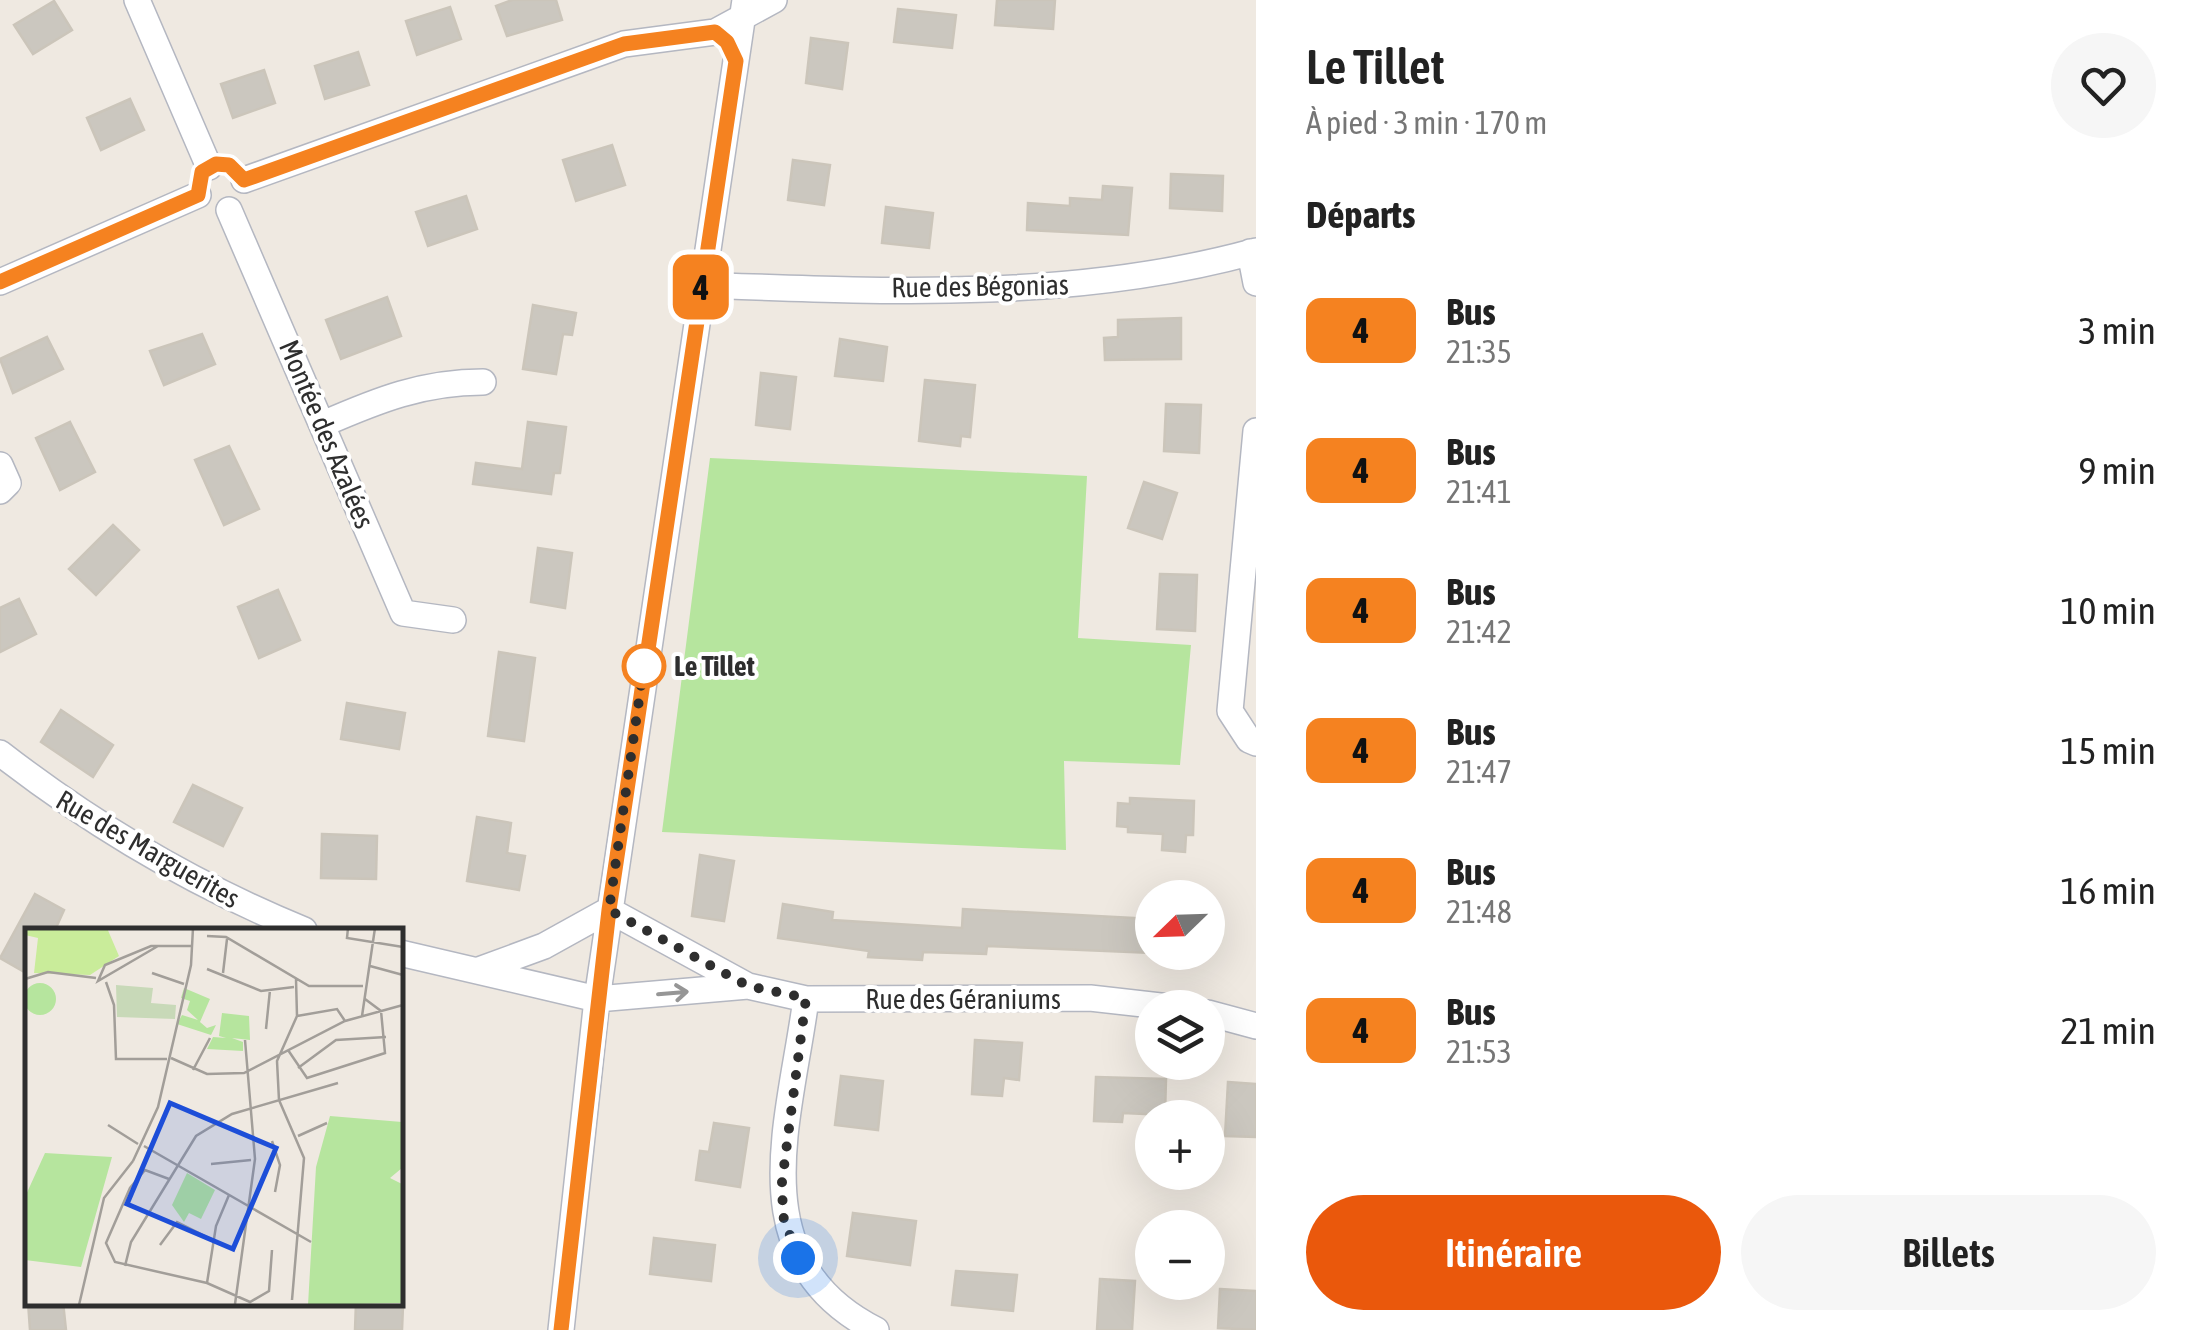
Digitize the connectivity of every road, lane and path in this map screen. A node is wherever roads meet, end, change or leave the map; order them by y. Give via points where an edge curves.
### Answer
1 (137, 0) edge
2 (774, 0) edge
3 (744, 9) edge
4 (715, 32) junction
5 (736, 61) junction
6 (208, 167) junction
7 (244, 180) junction
8 (198, 195) junction
9 (229, 210) junction
10 (1253, 251) edge
11 (0, 282) edge
12 (1256, 283) edge
13 (701, 284) junction
14 (483, 382) dead end
15 (323, 424) junction
16 (1256, 431) edge
17 (0, 464) edge
18 (1254, 478) edge
19 (0, 491) edge
20 (453, 620) dead end
21 (1256, 743) edge
22 (0, 753) edge
23 (609, 910) junction
24 (300, 928) edge
25 (402, 953) edge
26 (478, 970) junction
27 (748, 986) junction
28 (806, 998) junction
29 (597, 999) junction
30 (1135, 1003) edge
31 (1225, 1018) edge
32 (1256, 1026) edge
33 (561, 1330) edge
34 (876, 1330) edge

1 - 6 street
2 - 3 street
3 - 4 street
3 - 5 street
4 - 5 street
4 - 7 street via 624,44
5 - 13 street
6 - 7 street via 229,165
6 - 8 street
7 - 9 street via 243,198
8 - 9 street via 211,209
8 - 11 street
9 - 15 street, Montée des Azalées
10 - 12 street
10 - 13 street, Rue des Bégonias via 1095,283 998,290
13 - 23 street
14 - 15 street via 402,390
15 - 20 street, Montée des Azalées via 403,613
16 - 18 street
17 - 19 street via 8,483
18 - 21 street via 1230,711
22 - 24 street, Rue des Marguerites via 62,801 180,874
23 - 26 street via 544,946
23 - 27 street, Rue des Géraniums
23 - 29 street
25 - 26 street
26 - 29 street
27 - 28 street, Rue des Géraniums
29 -> 27 street, Rue des Géraniums
28 - 30 street, Rue des Géraniums
28 - 34 street via 783,1216 798,1258 822,1292 847,1316
29 - 33 street
31 - 32 street

